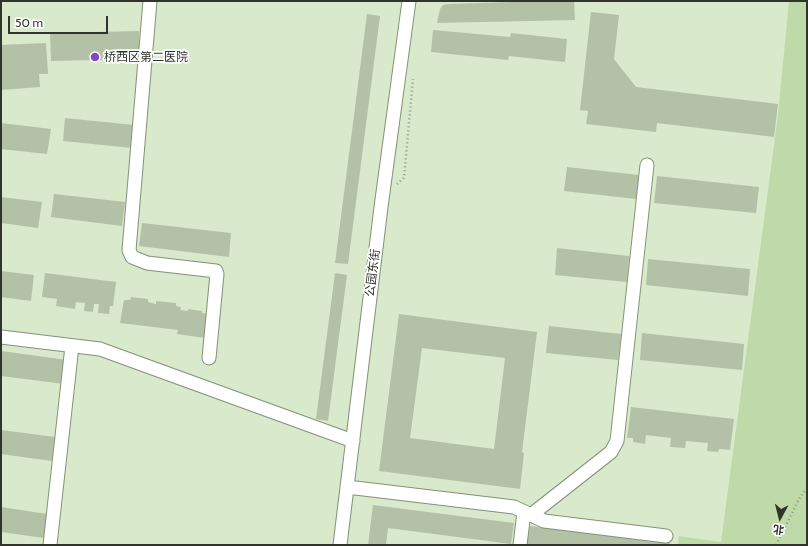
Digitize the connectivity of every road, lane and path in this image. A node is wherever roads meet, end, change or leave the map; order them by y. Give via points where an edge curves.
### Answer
1 (150, 1) edge
2 (408, 1) edge
3 (647, 165) dead end
4 (1, 337) edge
5 (72, 346) junction
6 (209, 358) dead end
7 (353, 441) junction
8 (347, 487) junction
9 (807, 488) edge
10 (527, 514) junction
11 (666, 536) dead end
12 (50, 545) edge
13 (340, 545) edge
14 (520, 545) edge
15 (776, 545) edge

1 - 6 street via 128,250 132,257 147,263 216,271
2 - 7 street, 公园东街
3 - 10 street via 617,441 611,452
4 - 5 street
5 - 7 street via 114,353
5 - 12 street
7 - 8 street, 公园东街
8 - 10 street via 514,507
8 - 13 street, 公园东街
9 - 15 path
10 - 11 street via 544,521
10 - 14 street

